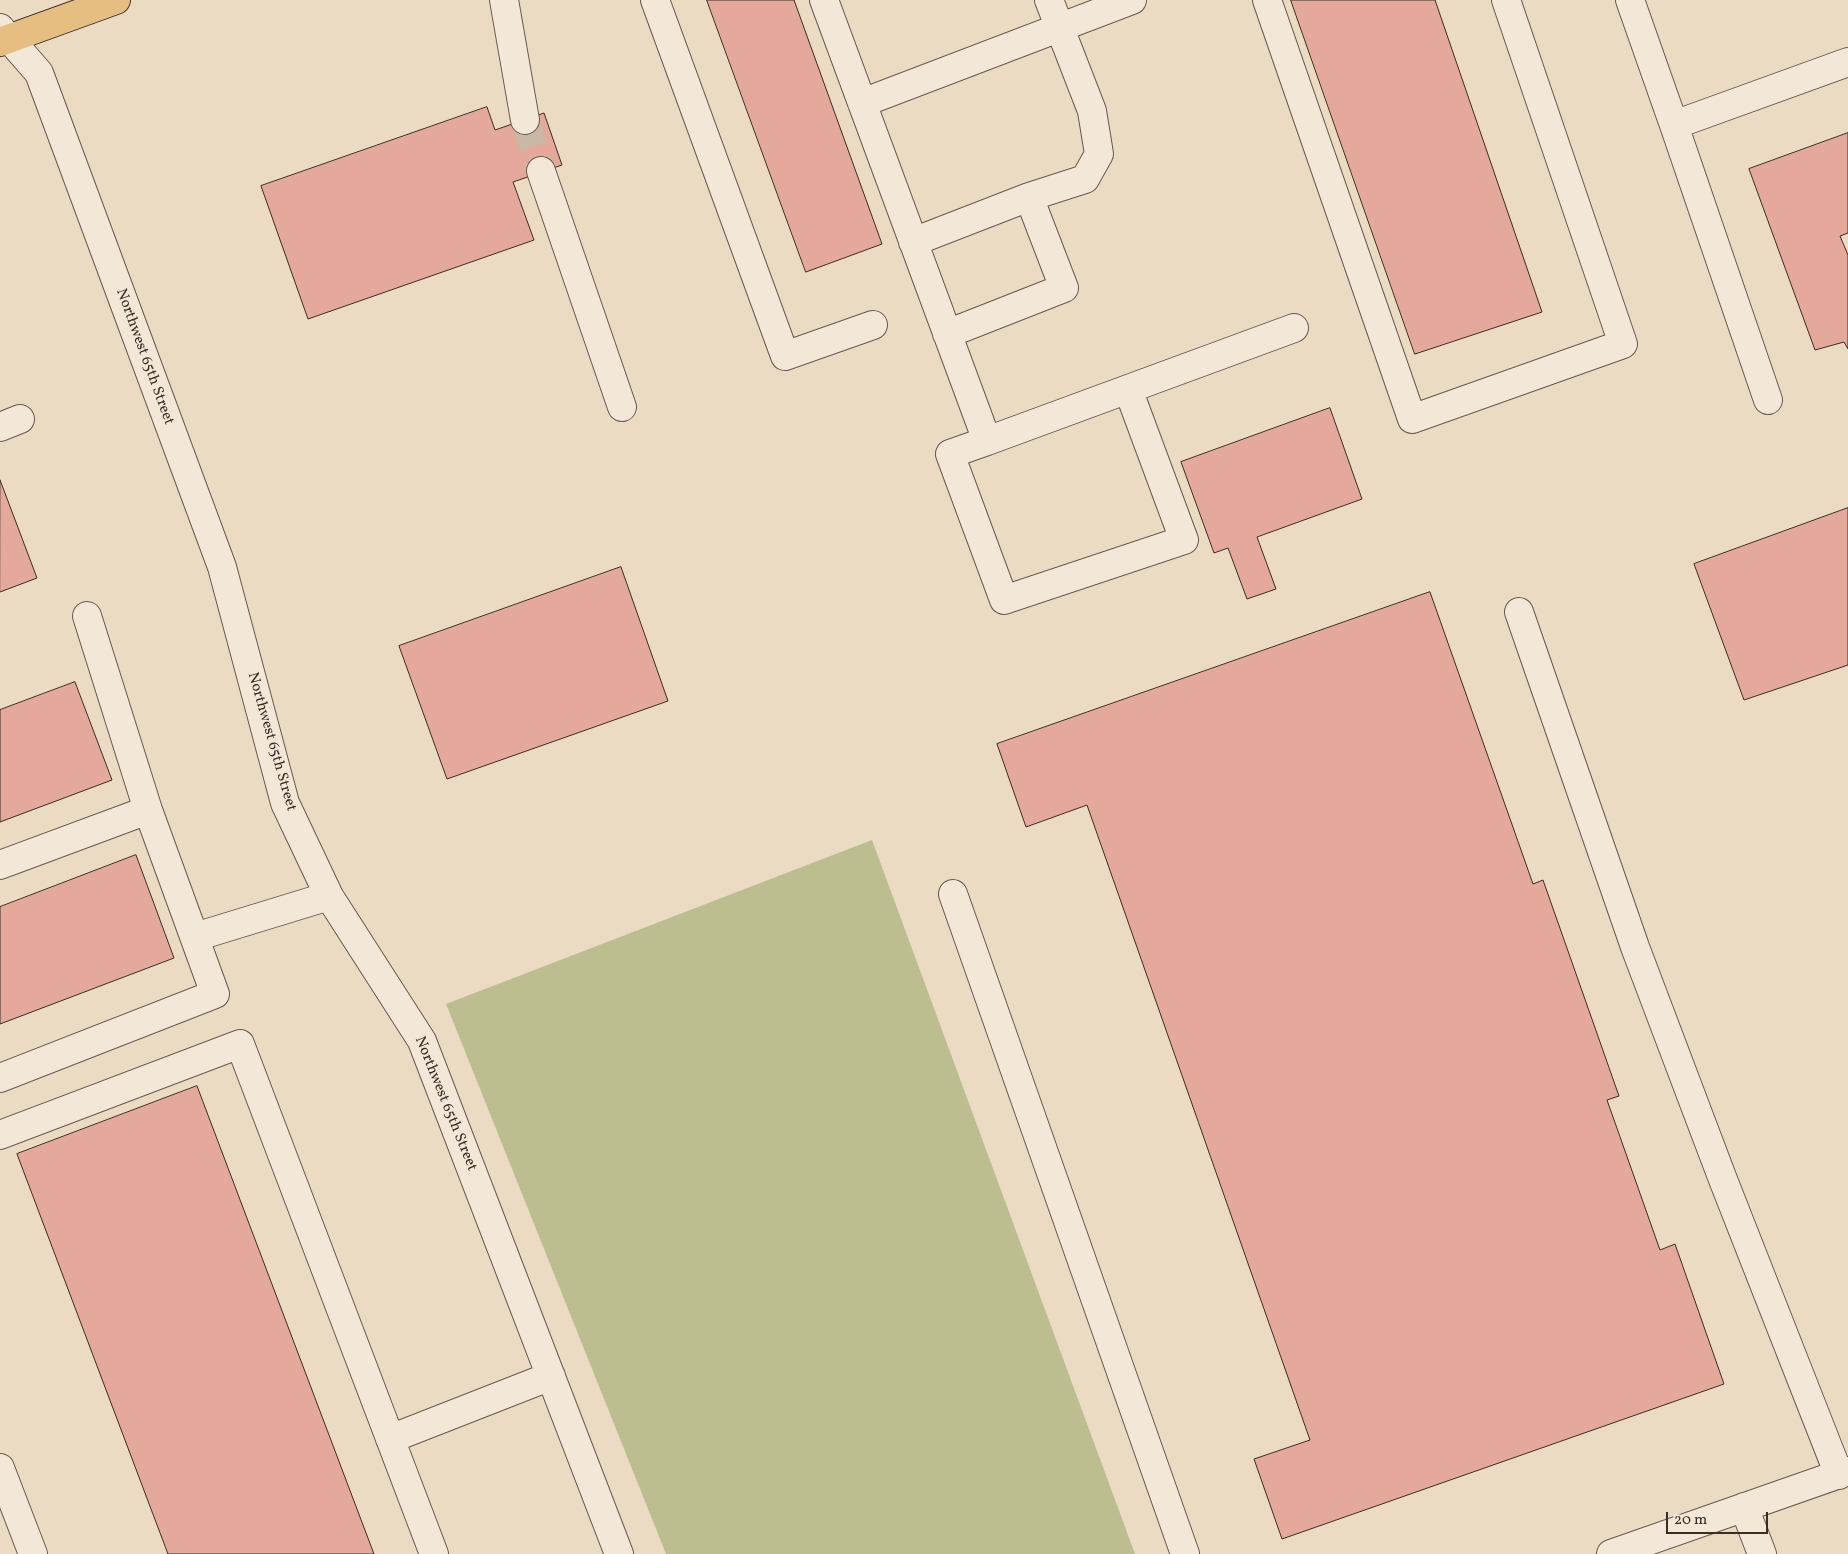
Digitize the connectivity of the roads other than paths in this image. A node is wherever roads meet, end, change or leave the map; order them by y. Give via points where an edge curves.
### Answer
1 (116, 0) edge
2 (504, 0) edge
3 (655, 0) edge
4 (824, 0) edge
5 (1049, 0) edge
6 (1132, 0) edge
7 (1267, 0) edge
8 (1506, 0) edge
9 (1630, 0) edge
10 (1060, 28) junction
11 (3, 36) edge
12 (1848, 62) edge
13 (862, 103) junction
14 (524, 120) tunnel mouth
15 (1674, 125) junction
16 (541, 171) tunnel mouth
17 (1029, 198) junction
18 (913, 242) junction
19 (873, 325) dead end
20 (1294, 328) dead end
21 (947, 334) junction
22 (1128, 389) junction
23 (1768, 400) dead end
24 (622, 407) dead end
25 (987, 441) junction
26 (1519, 612) dead end
27 (87, 616) dead end
28 (148, 810) junction
29 (0, 865) edge
30 (953, 894) dead end
31 (329, 896) junction
32 (195, 937) junction
33 (0, 1078) edge
34 (0, 1135) edge
35 (551, 1376) junction
36 (390, 1439) junction
37 (0, 1468) edge
38 (1843, 1473) edge
39 (1744, 1507) junction
40 (34, 1554) edge
41 (434, 1554) edge
42 (619, 1554) edge
43 (1186, 1554) edge
44 (1611, 1554) edge
45 (1762, 1554) edge

1 - 11 main road
2 - 14 street
3 - 19 street via 785,356
4 - 13 street
5 - 10 street
6 - 10 street
7 - 8 street via 1412,419 1624,344
9 - 15 street
10 - 13 street
10 - 17 street via 1092,111 1099,154 1085,180
11 - 31 street, Northwest 65th Street via 39,73 46,91 222,567 285,803
12 - 15 street
13 - 18 street
15 - 23 street
16 - 24 street
17 - 18 street
17 - 21 street via 1064,288
18 - 21 street
20 - 22 street
21 - 25 street
22 - 25 street
22 - 25 street via 1184,540 1004,600 950,454
26 - 38 street via 1635,947 1722,1177
27 - 28 street
28 - 29 street
28 - 32 street
30 - 43 street
31 - 32 street
31 - 35 street, Northwest 65th Street via 422,1041
32 - 33 street via 215,994
34 - 36 street via 240,1044
35 - 36 street
35 - 42 street, Northwest 65th Street
36 - 41 street
37 - 40 street
38 - 39 street
39 - 44 street
39 - 45 street

